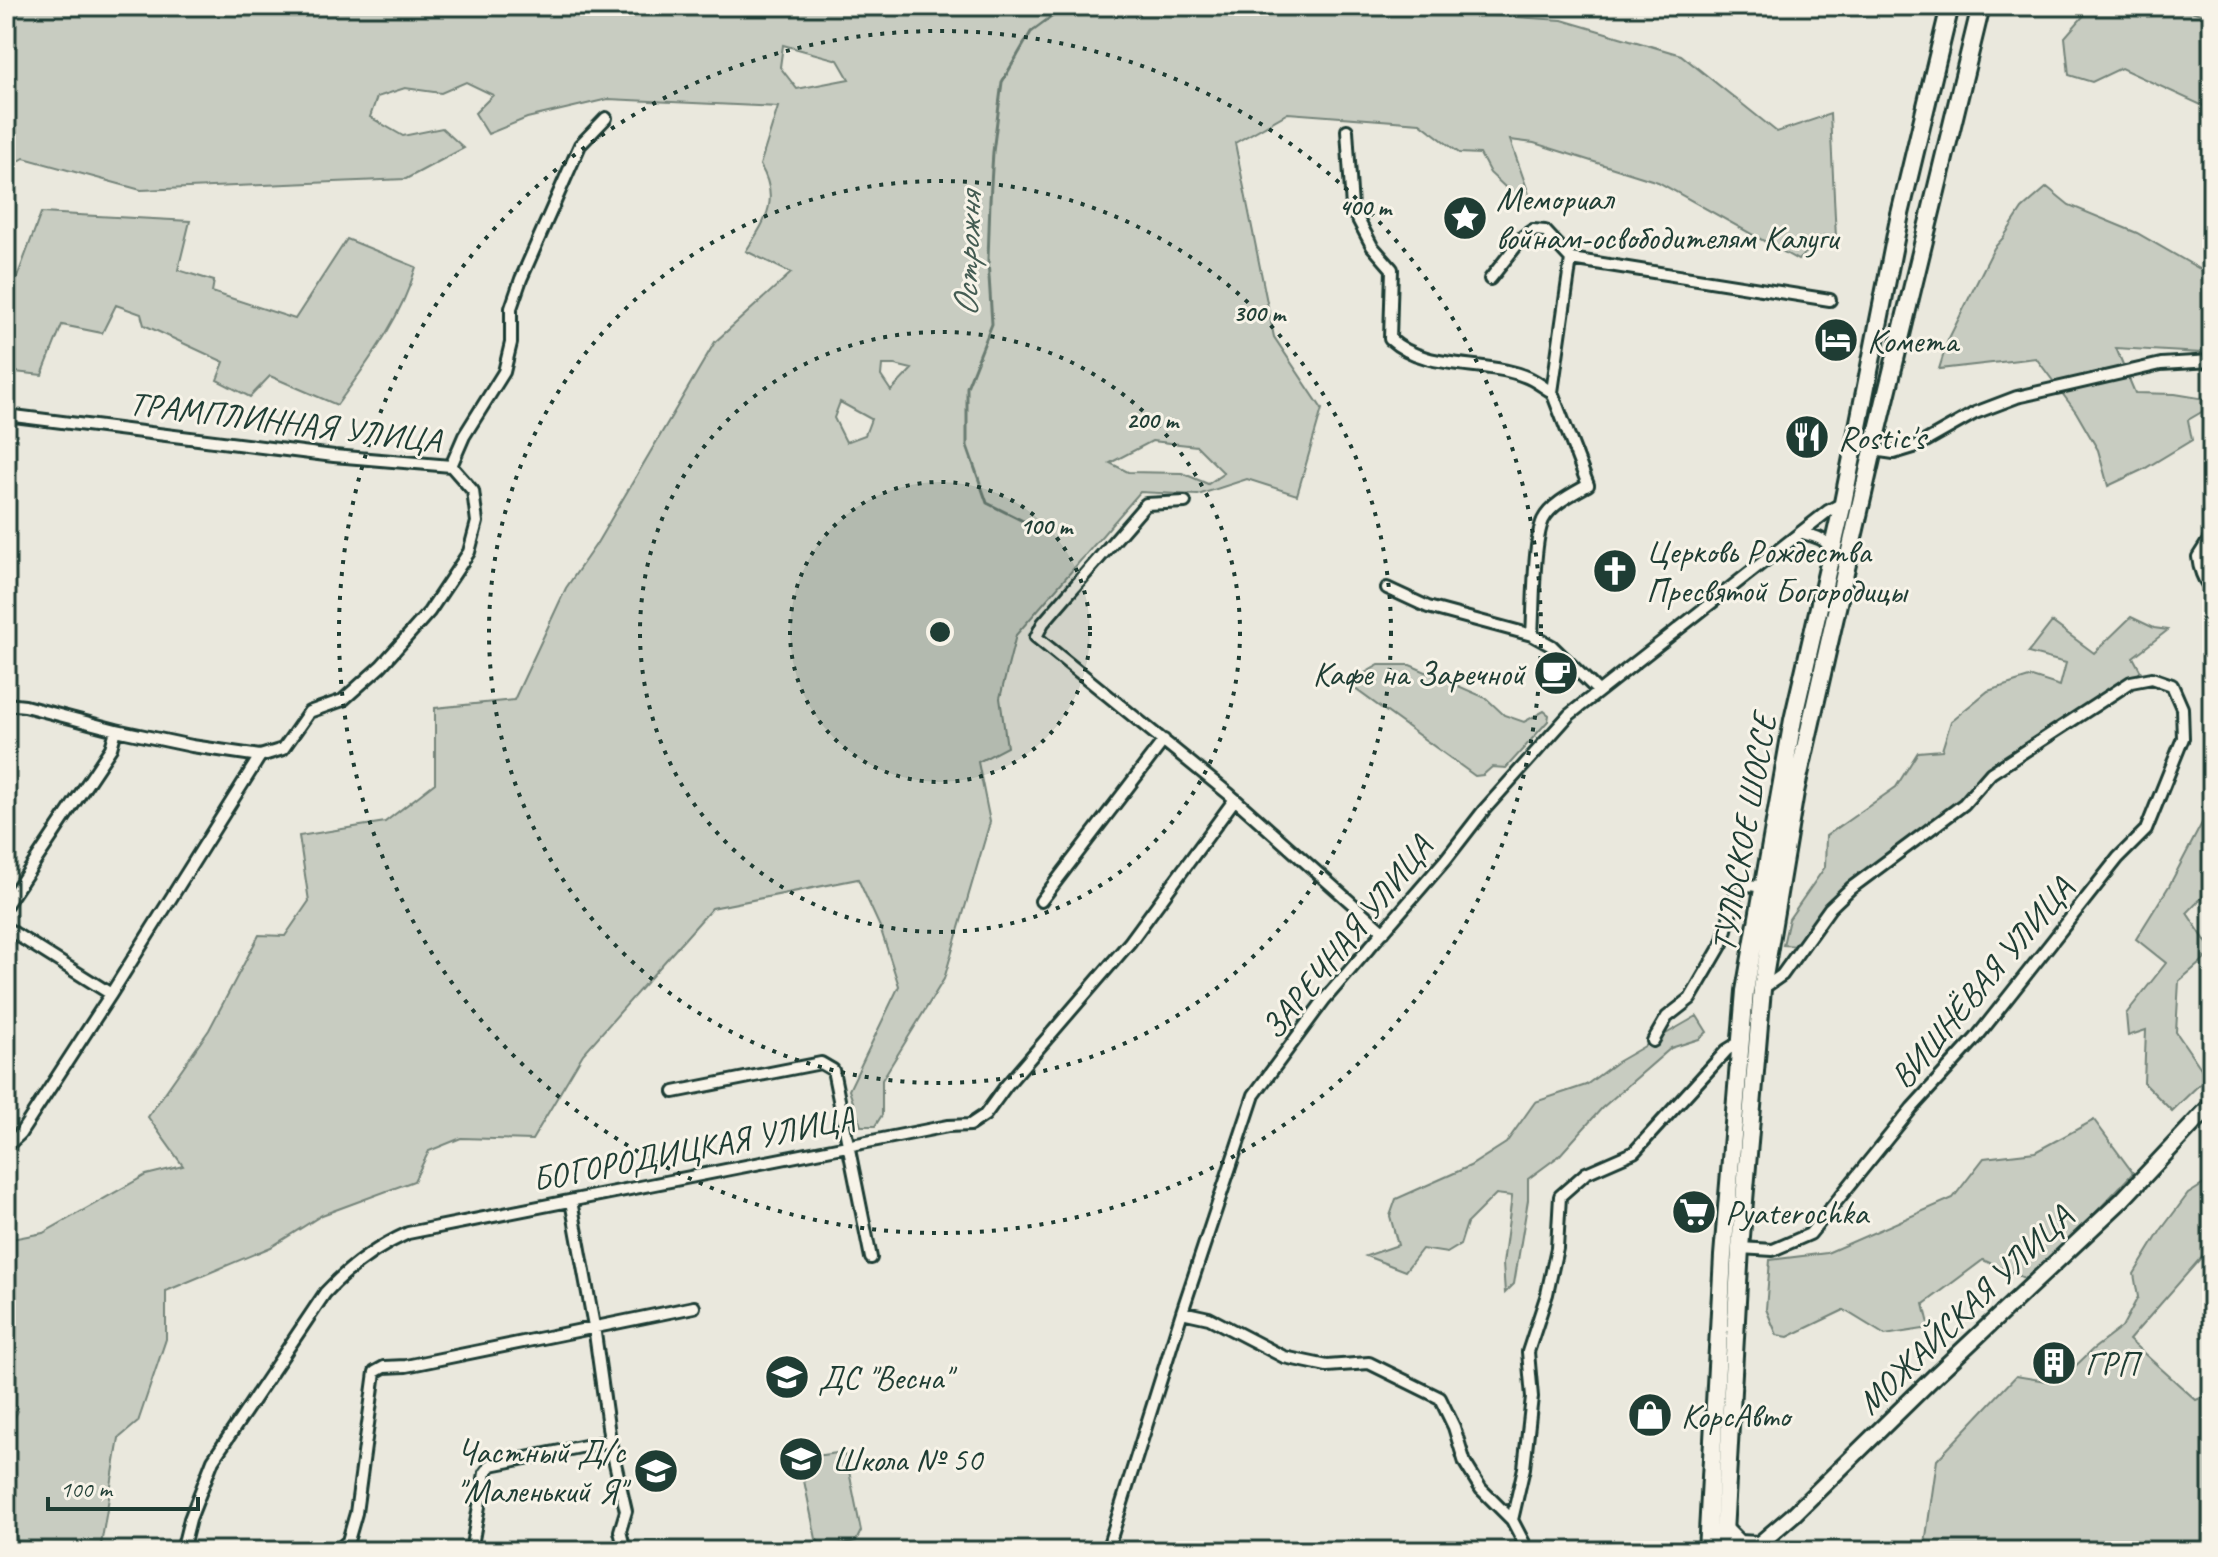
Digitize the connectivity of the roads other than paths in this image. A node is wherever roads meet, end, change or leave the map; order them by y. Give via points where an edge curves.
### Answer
1 (1950, 6) edge
2 (1981, 6) edge
3 (606, 118) dead end
4 (1347, 130) dead end
5 (1571, 259) junction
6 (1490, 279) dead end
7 (1830, 300) dead end
8 (2212, 361) edge
9 (1552, 392) junction
10 (6, 415) edge
11 (1873, 450) junction
12 (451, 466) junction
13 (1185, 502) dead end
14 (1843, 503) junction
15 (1803, 533) junction
16 (2212, 535) edge
17 (1832, 556) junction
18 (1387, 588) dead end
19 (2212, 588) edge
20 (1532, 635) junction
21 (1598, 691) junction
22 (6, 704) edge
23 (116, 730) junction
24 (1164, 740) junction
25 (260, 756) junction
26 (1235, 799) junction
27 (1764, 887) junction
28 (1041, 901) dead end
29 (6, 905) edge
30 (6, 928) edge
31 (1384, 932) junction
32 (1762, 989) junction
33 (111, 994) junction
34 (1653, 1041) dead end
35 (1740, 1042) junction
36 (674, 1092) dead end
37 (2212, 1104) edge
38 (849, 1146) junction
39 (6, 1147) edge
40 (571, 1201) junction
41 (1740, 1248) junction
42 (871, 1258) dead end
43 (694, 1307) dead end
44 (1182, 1312) junction
45 (594, 1326) junction
46 (610, 1441) junction
47 (1512, 1520) junction
48 (1724, 1528) junction
49 (1525, 1545) dead end
50 (1755, 1548) edge
51 (182, 1551) edge
52 (337, 1551) edge
53 (471, 1551) edge
54 (625, 1551) edge
55 (1107, 1551) edge
56 (1707, 1551) edge
57 (1723, 1551) edge

1 - 14 main road, ТУЛЬСКОЕ ШОССЕ via 1900,214
2 - 11 main road, ТУЛЬСКОЕ ШОССЕ
3 - 12 street via 580,145 516,293 504,372
4 - 9 street via 1352,208 1372,246 1392,269 1390,339 1421,356 1524,376
5 - 6 street via 1545,231 1533,230
5 - 7 street
5 - 9 street
8 - 11 street via 2161,364 2017,397 1975,413 1917,446 1894,453
9 - 20 street via 1588,485 1543,519
10 - 12 street, ТРАМПЛИННАЯ УЛИЦА
11 - 32 main road, ТУЛЬСКОЕ ШОССЕ via 1795,792
12 - 25 street, ТРАМПЛИННАЯ УЛИЦА via 473,491 477,522 469,552 429,612 381,666 343,700 309,712 283,749
13 - 24 street via 1146,504 1036,637
14 - 15 street, ЗАРЕЧНАЯ УЛИЦА
14 - 17 main road, ТУЛЬСКОЕ ШОССЕ
15 - 17 street via 1824,540
15 - 21 street, ЗАРЕЧНАЯ УЛИЦА
16 - 19 street via 2198,557
17 - 27 main road, ТУЛЬСКОЕ ШОССЕ via 1793,720
18 - 20 street via 1428,607
20 - 21 street via 1552,646
21 - 31 street, ЗАРЕЧНАЯ УЛИЦА via 1505,786
22 - 23 street
23 - 25 street
23 - 29 street via 111,748
24 - 26 street
24 - 28 street
25 - 33 street, ТРАМПЛИННАЯ УЛИЦА
26 - 31 street
26 - 38 street, БОГОРОДИЦКАЯ УЛИЦА via 1130,942 985,1115 970,1125
27 - 34 street via 1749,885 1736,893 1722,944 1690,999 1667,1017
27 - 35 main road, ТУЛЬСКОЕ ШОССЕ
30 - 33 street
31 - 44 street, ЗАРЕЧНАЯ УЛИЦА via 1324,1000 1254,1095
32 - 41 main road, ТУЛЬСКОЕ ШОССЕ
32 - 41 street, ВИШНЁВАЯ УЛИЦА via 1782,975 1830,908 1851,888 1964,804 1991,773 2131,682 2152,678 2172,685 2182,708 2183,738 2146,830 1810,1234 1773,1250
33 - 39 street, ТРАМПЛИННАЯ УЛИЦА via 20,1134
35 - 47 street via 1634,1152 1586,1173 1560,1196 1557,1248 1528,1352 1532,1397
35 - 56 main road, ТУЛЬСКОЕ ШОССЕ
36 - 38 street, БОГОРОДИЦКАЯ УЛИЦА via 821,1063 833,1070
37 - 50 street, МОЖАЙСКАЯ УЛИЦА via 2099,1222
38 - 40 street, БОГОРОДИЦКАЯ УЛИЦА
38 - 42 street
40 - 45 street
40 - 51 street, БОГОРОДИЦКАЯ УЛИЦА via 408,1233 340,1276 213,1460
41 - 48 main road, ТУЛЬСКОЕ ШОССЕ
43 - 45 street
44 - 47 street via 1209,1318 1284,1357 1327,1366 1369,1363 1440,1398 1465,1463 1481,1489
44 - 55 street, ЗАРЕЧНАЯ УЛИЦА
45 - 46 street
45 - 52 street via 375,1372 356,1513 348,1541
46 - 53 street via 491,1465 485,1473
46 - 54 street via 626,1511 620,1531
47 - 49 street
48 - 50 street via 1739,1543
48 - 57 main road, ТУЛЬСКОЕ ШОССЕ

